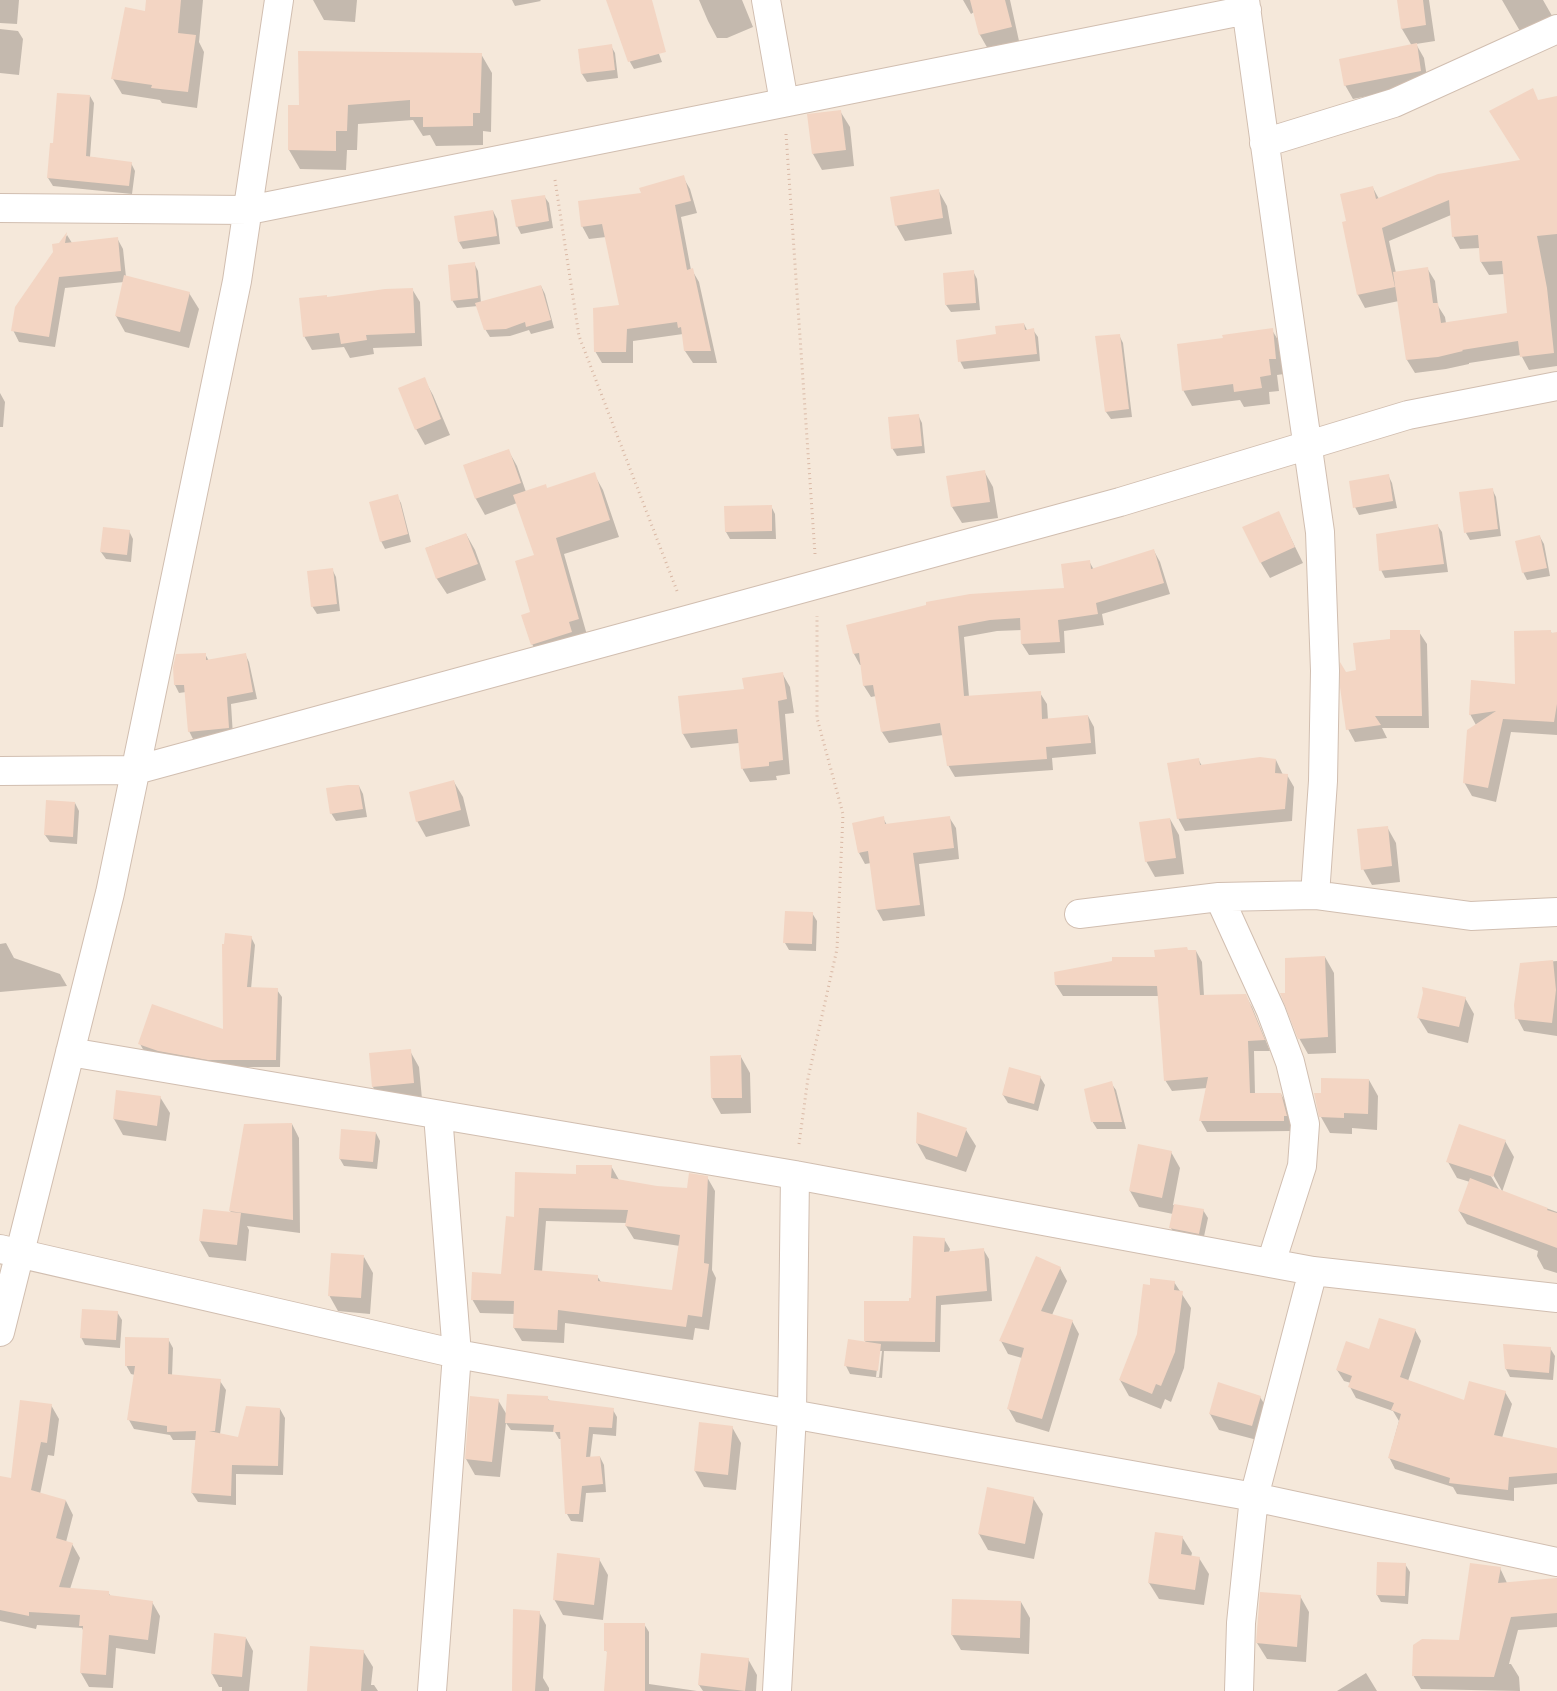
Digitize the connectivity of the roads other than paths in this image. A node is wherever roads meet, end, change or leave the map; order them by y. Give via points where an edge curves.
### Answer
1 (280, 0) edge
2 (766, 0) edge
3 (1246, 5) edge
4 (1557, 29) edge
5 (784, 102) junction
6 (1264, 144) junction
7 (0, 208) edge
8 (249, 210) junction
9 (1557, 386) edge
10 (1307, 446) junction
11 (136, 770) junction
12 (0, 771) edge
13 (1315, 895) junction
14 (1219, 897) junction
15 (1557, 912) edge
16 (1079, 914) dead end
17 (70, 1052) junction
18 (438, 1115) junction
19 (795, 1175) junction
20 (10, 1251) edge
21 (1271, 1263) junction
22 (1313, 1271) junction
23 (1557, 1298) edge
24 (0, 1332) edge
25 (457, 1354) junction
26 (792, 1414) junction
27 (1254, 1497) junction
28 (1557, 1562) edge
29 (432, 1691) edge
30 (776, 1691) edge
31 (1239, 1691) edge

1 - 8 street
2 - 5 street
3 - 5 street
3 - 6 street
4 - 6 street via 1394,103
5 - 8 street
6 - 10 street
7 - 8 street
8 - 11 street
9 - 10 street via 1408,415
10 - 11 street via 1120,502
10 - 13 street via 1320,532 1325,671 1323,781
11 - 12 street
11 - 17 street
13 - 14 street
13 - 15 street via 1471,916
14 - 16 street
14 - 21 street via 1274,1019 1290,1062 1305,1124 1302,1166
17 - 18 street
17 - 20 street
18 - 19 street
18 - 25 street
19 - 21 street
19 - 26 street
20 - 24 street
20 - 25 street
21 - 22 street
22 - 23 street
22 - 27 street
25 - 26 street
25 - 29 street
26 - 27 street
26 - 30 street
27 - 28 street
27 - 31 street via 1241,1623

